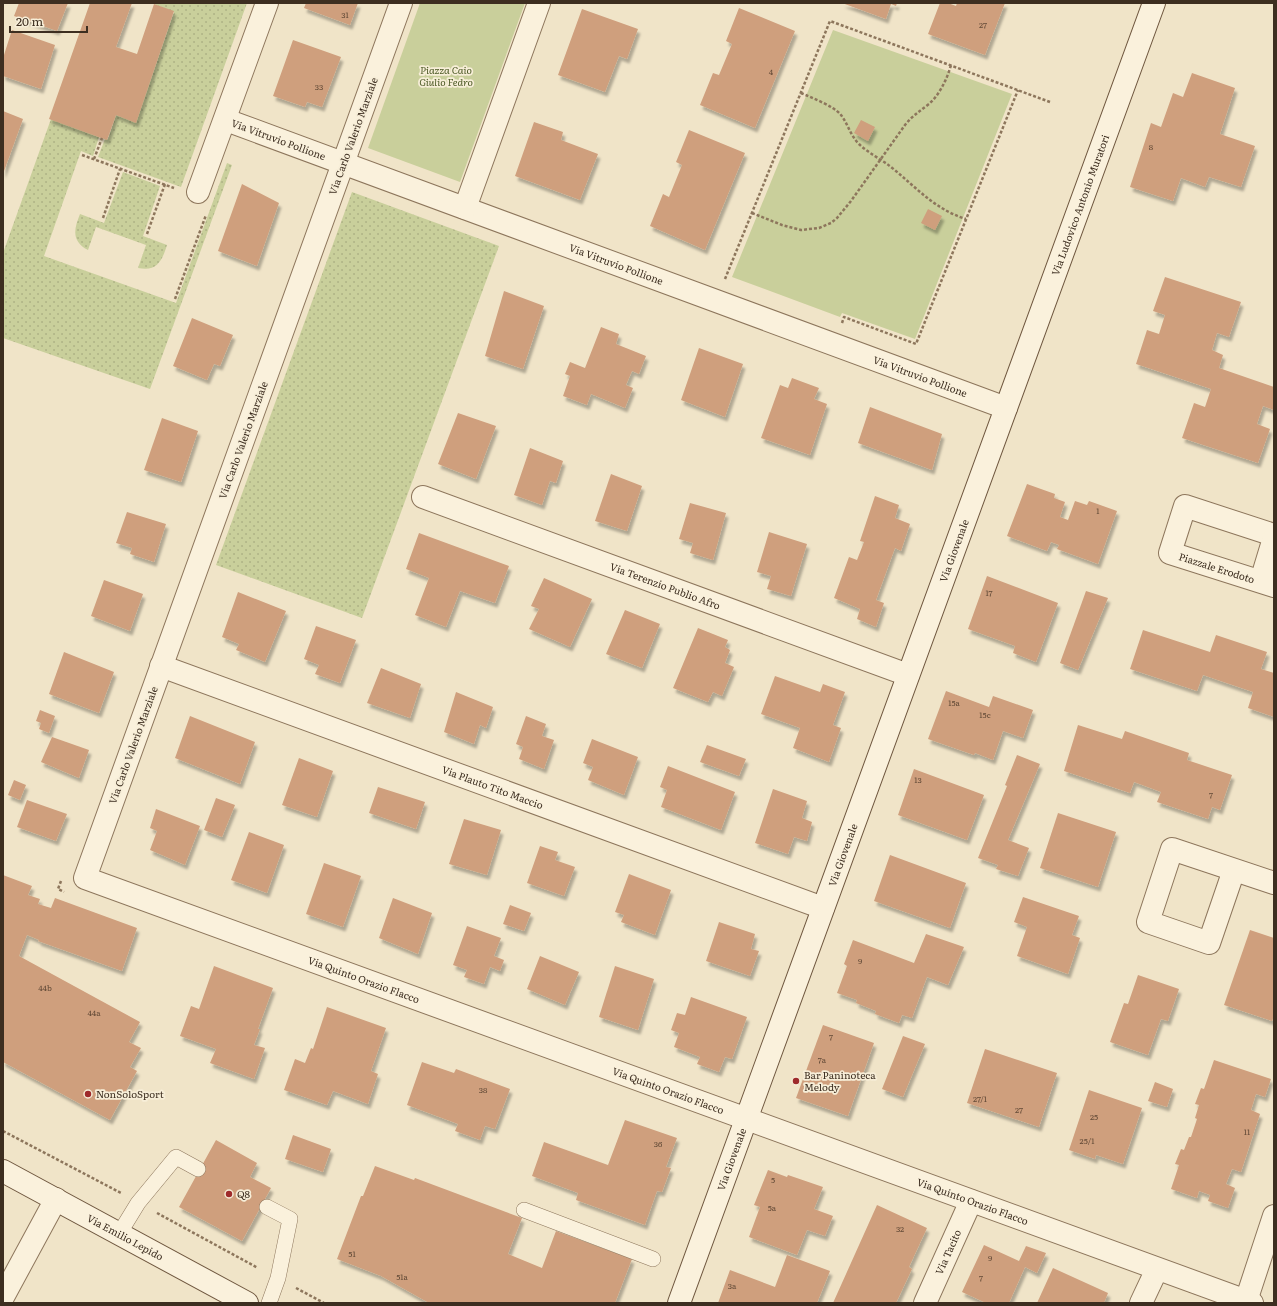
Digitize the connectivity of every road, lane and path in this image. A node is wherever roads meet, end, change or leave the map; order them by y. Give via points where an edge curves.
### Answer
1 (267, 3) edge
2 (401, 3) edge
3 (539, 3) edge
4 (1154, 3) edge
5 (951, 66) junction
6 (1018, 90) junction
7 (801, 93) junction
8 (1050, 102) dead end
9 (226, 120) junction
10 (102, 138) dead end
11 (82, 155) dead end
12 (94, 159) junction
13 (880, 159) junction
14 (343, 163) junction
15 (120, 169) junction
16 (164, 184) junction
17 (177, 189) dead end
18 (198, 192) dead end
19 (465, 208) junction
20 (752, 213) junction
21 (103, 218) dead end
22 (966, 219) junction
23 (147, 234) dead end
24 (724, 281) dead end
25 (835, 321) dead end
26 (1006, 408) junction
27 (423, 497) dead end
28 (1274, 537) edge
29 (1267, 584) edge
30 (161, 666) junction
31 (908, 675) junction
32 (1234, 870) junction
33 (85, 878) joint
34 (1274, 884) edge
35 (823, 908) junction
36 (746, 1119) junction
37 (3, 1131) edge
38 (198, 1169) dead end
39 (3, 1171) edge
40 (56, 1199) junction
41 (971, 1201) junction
42 (138, 1203) junction
43 (267, 1207) dead end
44 (524, 1210) dead end
45 (1274, 1216) edge
46 (119, 1234) junction
47 (653, 1259) dead end
48 (1157, 1269) junction
49 (278, 1278) junction
50 (3, 1297) edge
51 (1249, 1302) edge
52 (247, 1303) edge
53 (269, 1303) edge
54 (324, 1303) edge
55 (679, 1303) edge
56 (925, 1303) edge
57 (1141, 1303) edge

1 - 9 street
2 - 14 street, Via Carlo Valerio Marziale
3 - 19 street
4 - 26 street, Via Ludovico Antonio Muratori
5 - 6 path
5 - 7 path via 830,21
5 - 13 path via 943,86 934,99 910,118
6 - 8 path
6 - 22 path
7 - 13 path via 839,112 859,144
7 - 20 path
9 - 14 street, Via Vitruvio Pollione
9 - 18 street
10 - 12 path
11 - 12 path
12 - 15 path
13 - 20 path via 843,211 825,226 812,230 794,229
13 - 22 path via 929,200 949,213
14 - 19 street, Via Vitruvio Pollione
14 - 30 street, Via Carlo Valerio Marziale
15 - 16 path
15 - 21 path
16 - 17 path
16 - 23 path
19 - 26 street, Via Vitruvio Pollione
20 - 24 path
22 - 25 path via 916,344 844,318 842,324
26 - 31 street, Via Giovenale
27 - 31 street, Via Terenzio Publio Afro
28 - 29 street, Piazzale Erodoto
28 - 29 street, Piazzale Erodoto via 1185,506 1170,553
30 - 33 street, Via Carlo Valerio Marziale
30 - 35 street, Via Plauto Tito Maccio
31 - 35 street, Via Giovenale
32 - 32 street via 1172,849 1148,922 1209,943
32 - 34 street
33 - 36 street, Via Quinto Orazio Flacco
35 - 36 street, Via Giovenale
36 - 41 street, Via Quinto Orazio Flacco
36 - 55 street, Via Giovenale
37 - 42 path
38 - 42 lane via 176,1157
39 - 40 street, Via Emilio Lepido
40 - 46 street, Via Emilio Lepido
40 - 50 street
41 - 48 street, Via Quinto Orazio Flacco
41 - 56 street, Via Tacito
42 - 46 lane
42 - 49 path
43 - 49 lane via 290,1219
44 - 47 lane
45 - 51 street
46 - 52 street, Via Emilio Lepido
48 - 51 street, Via Quinto Orazio Flacco
48 - 57 street
49 - 53 lane
49 - 54 path

